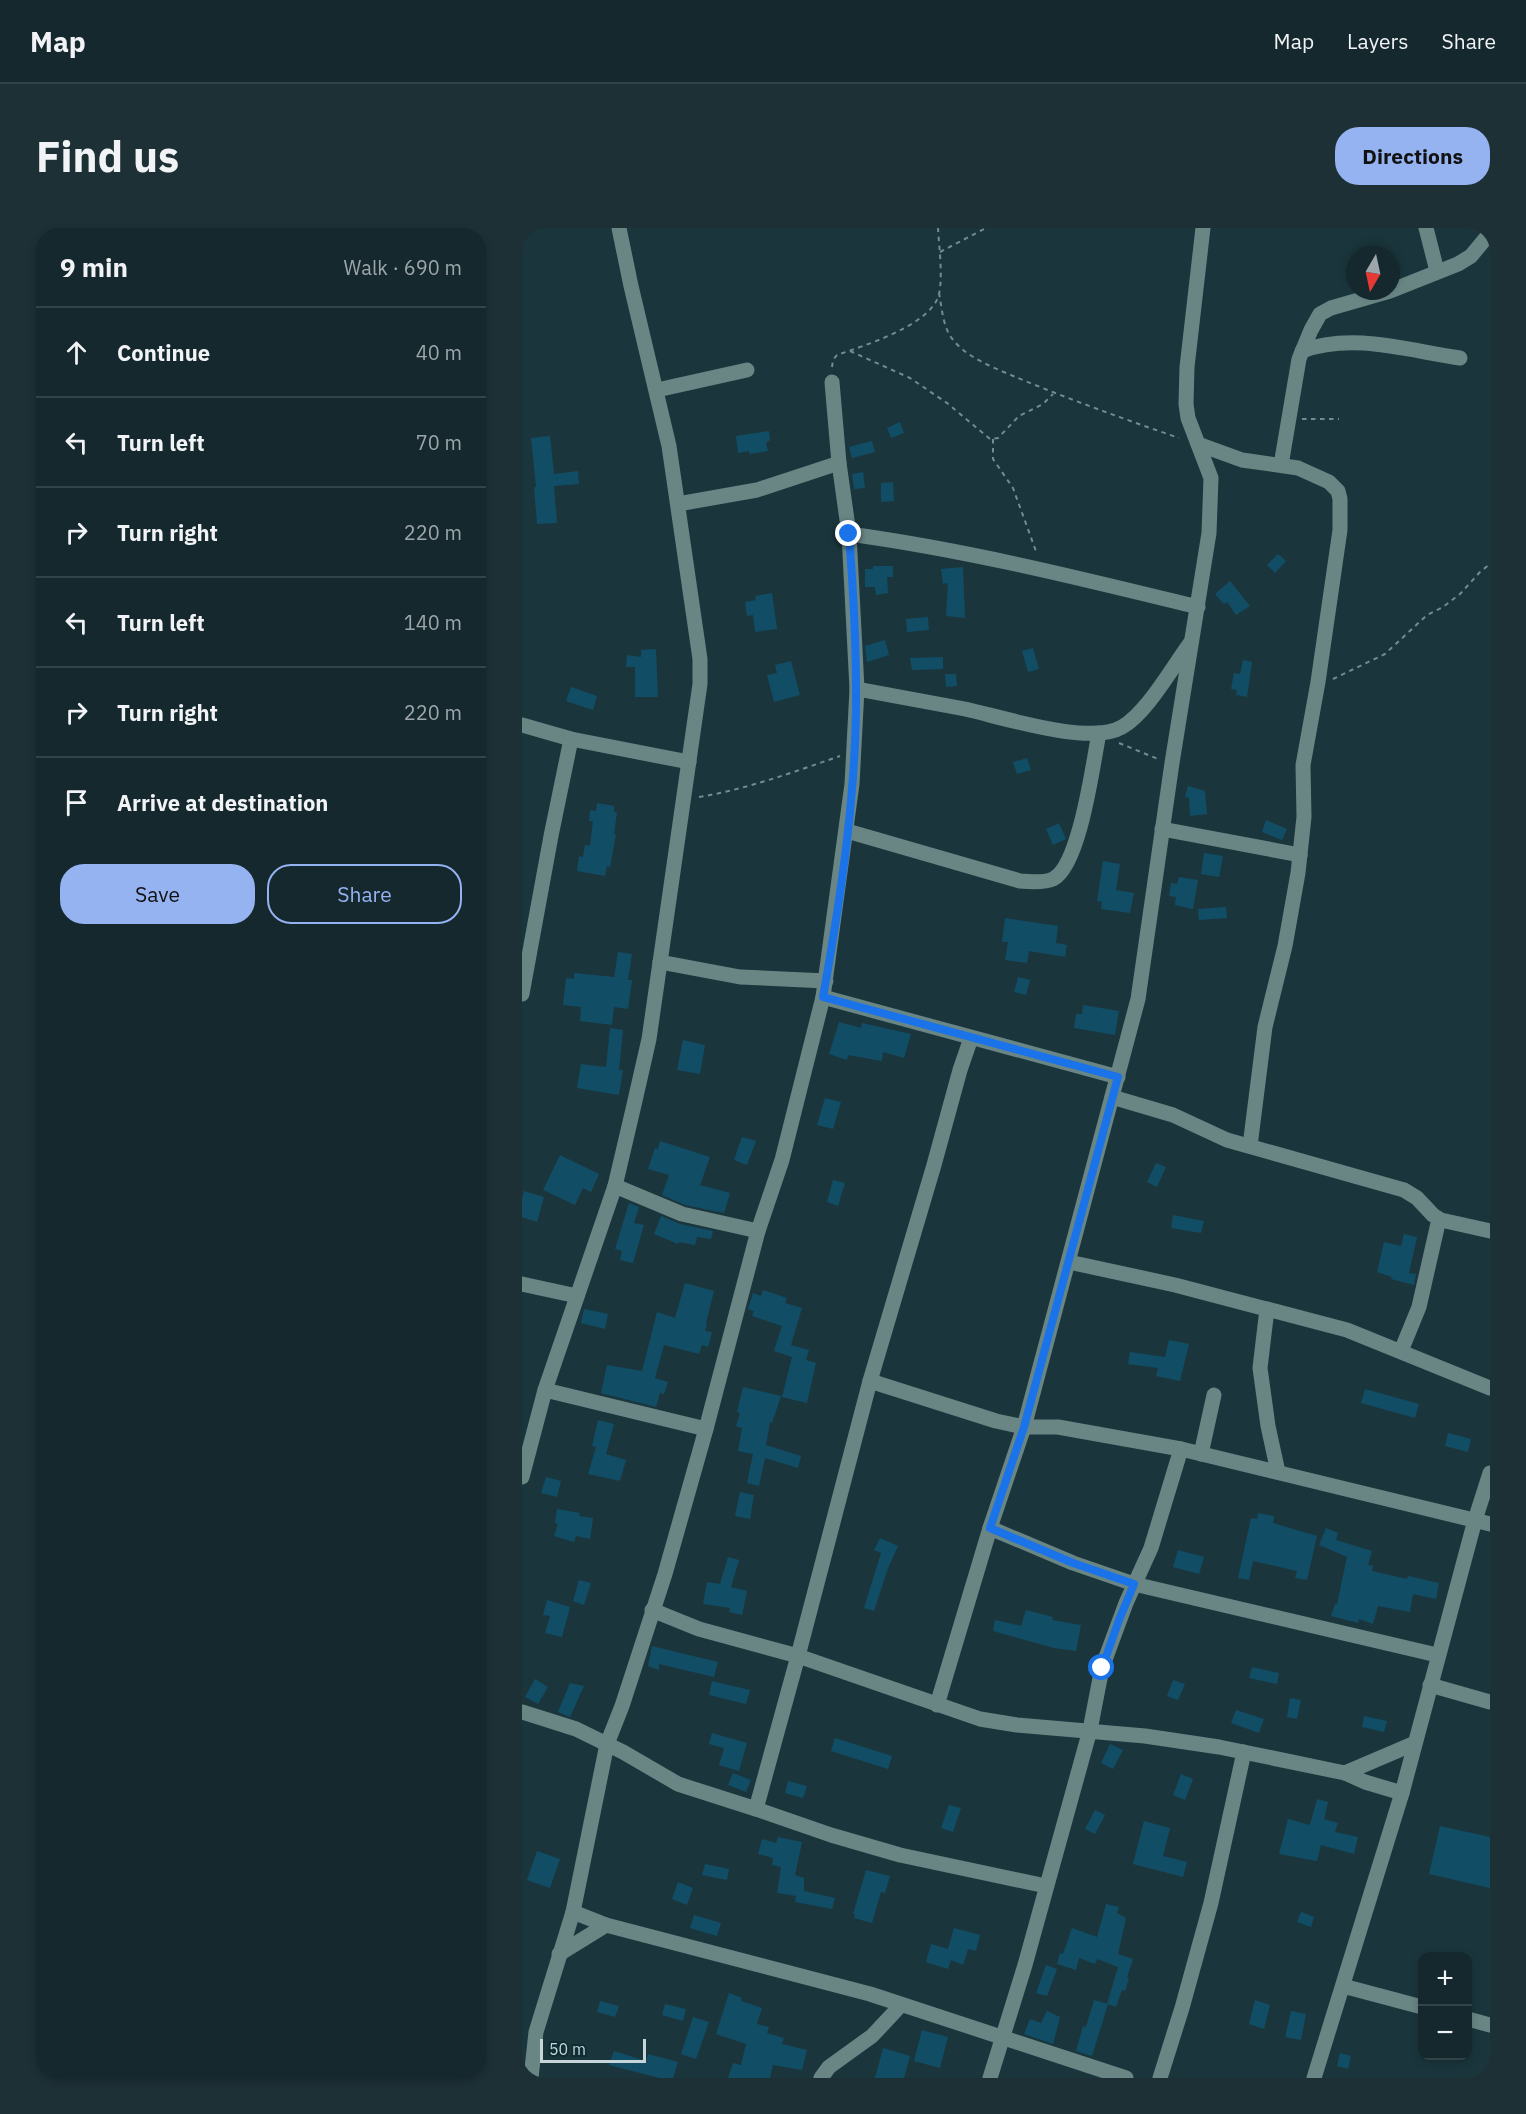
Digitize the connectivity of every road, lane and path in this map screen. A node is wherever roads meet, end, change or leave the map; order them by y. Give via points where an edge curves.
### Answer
1 (619, 228) edge
2 (938, 228) edge
3 (986, 228) edge
4 (1196, 228) edge
5 (1203, 228) edge
6 (1426, 228) edge
7 (1490, 233) edge
8 (1200, 244) junction
9 (940, 252) junction
10 (1437, 271) junction
11 (939, 293) junction
12 (850, 351) junction
13 (1302, 351) junction
14 (1460, 358) dead end
15 (747, 370) dead end
16 (832, 382) joint
17 (657, 390) junction
18 (1053, 393) junction
19 (1290, 419) junction
20 (1339, 419) dead end
21 (993, 439) junction
22 (1198, 444) junction
23 (840, 463) junction
24 (1281, 465) junction
25 (678, 504) junction
26 (849, 534) junction
27 (1490, 564) edge
28 (1043, 570) junction
29 (1198, 607) junction
30 (1193, 638) junction
31 (1318, 682) junction
32 (856, 689) junction
33 (522, 725) edge
34 (1099, 733) junction
35 (571, 739) junction
36 (854, 751) junction
37 (689, 762) junction
38 (1172, 763) junction
39 (683, 799) junction
40 (1162, 829) junction
41 (846, 831) junction
42 (1300, 855) junction
43 (526, 942) edge
44 (660, 962) junction
45 (826, 981) junction
46 (522, 994) edge
47 (823, 997) junction
48 (971, 1038) junction
49 (1118, 1077) junction
50 (1113, 1097) junction
51 (1250, 1146) junction
52 (615, 1186) junction
53 (1439, 1219) junction
54 (758, 1231) junction
55 (1490, 1231) edge
56 (1069, 1262) junction
57 (522, 1284) edge
58 (577, 1296) junction
59 (1267, 1309) junction
60 (1401, 1351) junction
61 (870, 1381) junction
62 (1490, 1388) edge
63 (545, 1390) junction
64 (1214, 1395) dead end
65 (1024, 1427) junction
66 (706, 1429) junction
67 (1181, 1449) junction
68 (1201, 1454) junction
69 (1278, 1472) junction
70 (1490, 1473) edge
71 (522, 1477) edge
72 (1475, 1520) junction
73 (1490, 1524) edge
74 (990, 1528) junction
75 (1134, 1584) junction
76 (652, 1610) junction
77 (1437, 1655) junction
78 (798, 1656) junction
79 (1430, 1685) junction
80 (1490, 1702) edge
81 (937, 1705) junction
82 (522, 1712) edge
83 (1090, 1730) junction
84 (607, 1744) junction
85 (1413, 1744) junction
86 (1244, 1752) junction
87 (1345, 1773) junction
88 (1402, 1793) junction
89 (756, 1809) junction
90 (1046, 1886) junction
91 (573, 1912) junction
92 (606, 1925) junction
93 (559, 1954) junction
94 (1342, 1986) junction
95 (901, 2005) junction
96 (1418, 2006) edge
97 (1472, 2020) edge
98 (1490, 2025) edge
99 (1003, 2037) junction
100 (531, 2078) edge
101 (821, 2078) edge
102 (990, 2078) edge
103 (1126, 2078) edge
104 (1160, 2078) edge
105 (1314, 2078) edge

1 - 17 street
2 - 9 path
3 - 9 path
4 - 8 street
5 - 8 street
6 - 10 street
7 - 10 street via 1467,259
8 - 22 street via 1186,404
9 - 11 path
10 - 13 street via 1390,291 1326,310 1317,318
11 - 12 path via 932,306 908,325
11 - 18 path via 946,327 957,344 989,365
12 - 16 path via 833,360
12 - 21 path via 910,378
13 - 14 street via 1366,343
13 - 19 street
15 - 17 street
16 - 23 street
17 - 25 street
18 - 21 path
18 - 22 path
19 - 20 path
19 - 24 street
21 - 28 path via 993,459 1013,488
22 - 24 street via 1242,460
22 - 29 street via 1211,478 1211,500
23 - 25 street via 757,490
23 - 26 street
24 - 31 street via 1329,482 1340,495 1340,530
25 - 37 street via 700,659 698,706
26 - 28 street via 918,543
26 - 32 street
27 - 31 path via 1460,594 1427,615 1385,654 1344,675
28 - 29 street
29 - 30 street
30 - 34 street via 1131,721 1119,729
30 - 38 street
31 - 42 street via 1303,765
32 - 34 street via 1052,730
32 - 36 street
33 - 35 street
34 - 38 path
34 - 41 street via 1083,820 1066,863 1053,879 1020,881
35 - 37 street
35 - 43 street
36 - 39 path via 717,794
36 - 41 street
37 - 39 street
38 - 40 street
39 - 44 street
40 - 42 street
40 - 49 street via 1138,999
41 - 45 street
42 - 51 street via 1285,946 1263,1040
43 - 46 street
44 - 45 street via 740,977
44 - 52 street via 649,1039
45 - 47 street
47 - 48 street
47 - 54 street via 782,1160
48 - 49 street
48 - 61 street
49 - 50 street
50 - 51 street via 1173,1115 1227,1140
50 - 56 street
51 - 53 street via 1404,1190
52 - 54 street via 682,1214
52 - 58 street
53 - 55 street
53 - 60 street via 1419,1307
54 - 66 street
56 - 59 street
56 - 65 street
57 - 58 street
58 - 63 street
59 - 60 street via 1347,1330
59 - 69 street via 1260,1368
60 - 62 street
61 - 65 street
61 - 78 street
63 - 66 street
63 - 71 street
64 - 68 street
65 - 67 street via 1058,1427
65 - 74 street
66 - 76 street
67 - 68 street
67 - 75 street via 1151,1548
68 - 69 street
69 - 72 street
70 - 72 street
72 - 73 street
72 - 77 street
74 - 75 street
74 - 81 street
75 - 77 street
75 - 83 street via 1102,1668
76 - 78 street via 699,1629
76 - 84 street
77 - 79 street
78 - 81 street
78 - 89 street
79 - 80 street
79 - 85 street
81 - 83 street via 1008,1724
82 - 84 street via 576,1729
83 - 86 street
83 - 90 street
84 - 89 street via 678,1784
84 - 91 street
85 - 87 street
85 - 88 street
86 - 87 street
86 - 104 street via 1211,1903
87 - 88 street
88 - 94 street
89 - 90 street via 900,1855
90 - 99 street
91 - 92 street
91 - 93 street
92 - 93 street
92 - 95 street
93 - 100 street via 536,2032
94 - 96 street
94 - 105 street
95 - 99 street
95 - 101 street via 872,2036 829,2067
97 - 98 street
99 - 102 street
99 - 103 street

